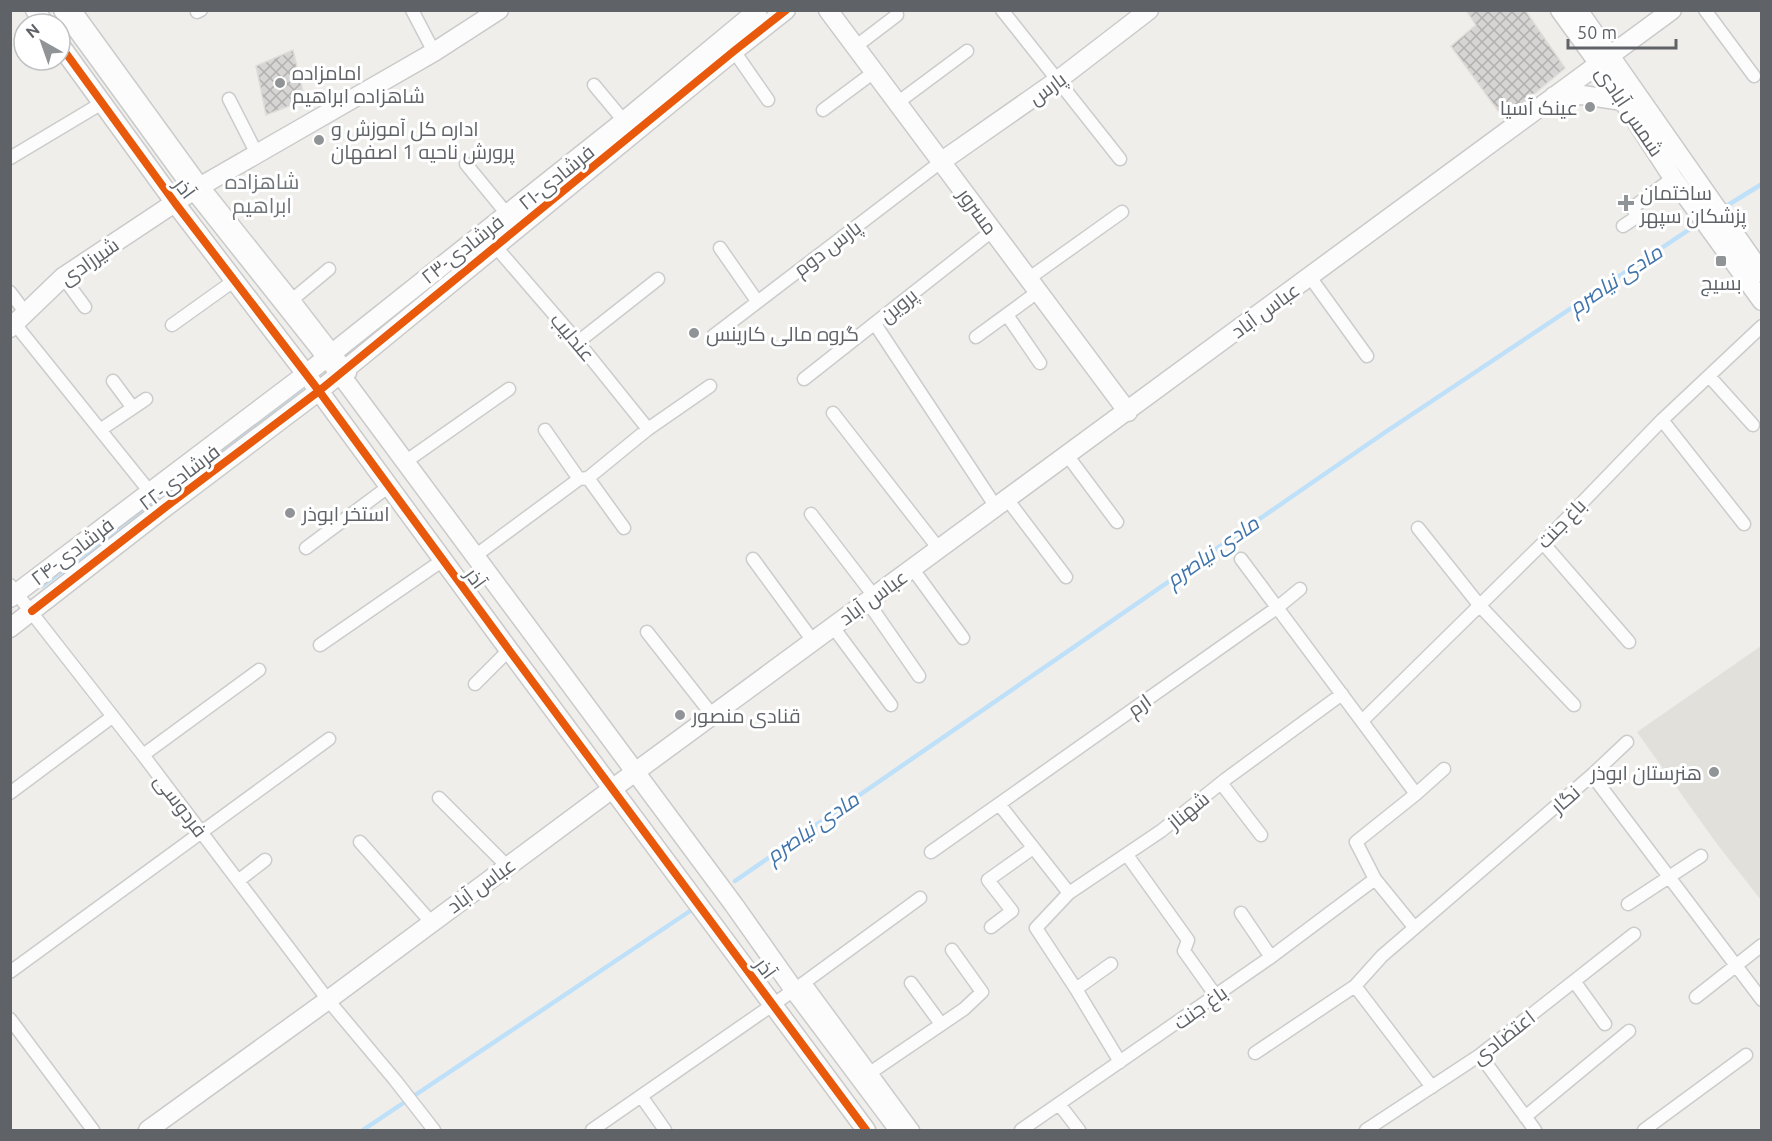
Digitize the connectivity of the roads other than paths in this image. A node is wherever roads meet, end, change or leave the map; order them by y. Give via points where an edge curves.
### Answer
1 (412, 10) edge
2 (499, 10) edge
3 (758, 10) edge
4 (786, 10) edge
5 (828, 10) edge
6 (1002, 10) edge
7 (1149, 10) edge
8 (1560, 10) edge
9 (1578, 10) edge
10 (1672, 10) edge
11 (1705, 10) edge
12 (72, 14) edge
13 (897, 15) dead end
14 (855, 47) junction
15 (734, 51) junction
16 (967, 51) dead end
17 (434, 52) junction
18 (1604, 60) junction
19 (72, 62) edge
20 (874, 72) junction
21 (1754, 76) dead end
22 (1058, 80) junction
23 (594, 85) dead end
24 (1554, 96) junction
25 (229, 99) dead end
26 (768, 100) dead end
27 (1623, 101) junction
28 (102, 103) junction
29 (897, 103) junction
30 (823, 110) dead end
31 (624, 121) junction
32 (257, 154) junction
33 (10, 158) edge
34 (1120, 159) dead end
35 (942, 161) junction
36 (466, 164) dead end
37 (1673, 178) junction
38 (198, 188) junction
39 (176, 203) junction
40 (1122, 212) dead end
41 (507, 214) junction
42 (1623, 226) dead end
43 (992, 231) junction
44 (496, 248) junction
45 (720, 248) dead end
46 (252, 257) junction
47 (329, 269) dead end
48 (1761, 273) edge
49 (63, 277) junction
50 (1310, 277) junction
51 (658, 279) dead end
52 (235, 280) junction
53 (1033, 285) junction
54 (10, 292) edge
55 (293, 299) junction
56 (758, 301) junction
57 (1761, 301) edge
58 (85, 307) dead end
59 (1007, 315) junction
60 (17, 321) edge
61 (875, 324) junction
62 (172, 325) dead end
63 (1761, 326) edge
64 (713, 336) dead end
65 (976, 337) dead end
66 (578, 342) junction
67 (330, 354) junction
68 (1367, 356) dead end
69 (1040, 363) dead end
70 (344, 372) junction
71 (306, 374) junction
72 (1709, 376) junction
73 (804, 379) dead end
74 (113, 381) dead end
75 (710, 386) dead end
76 (509, 389) dead end
77 (320, 391) junction
78 (146, 399) dead end
79 (133, 408) junction
80 (1128, 412) junction
81 (833, 413) dead end
82 (1662, 420) junction
83 (1753, 425) dead end
84 (648, 429) junction
85 (100, 430) junction
86 (545, 430) dead end
87 (1068, 455) junction
88 (408, 459) junction
89 (584, 478) junction
90 (388, 487) junction
91 (150, 492) junction
92 (1002, 503) junction
93 (811, 514) dead end
94 (1117, 522) dead end
95 (1744, 524) dead end
96 (624, 528) dead end
97 (1418, 528) dead end
98 (1543, 543) junction
99 (306, 548) dead end
100 (939, 549) junction
101 (478, 554) junction
102 (753, 559) dead end
103 (1241, 559) dead end
104 (443, 560) junction
105 (912, 568) junction
106 (1066, 577) dead end
107 (1300, 589) dead end
108 (12, 592) edge
109 (871, 599) junction
110 (1480, 606) junction
111 (1278, 607) junction
112 (32, 612) junction
113 (833, 627) junction
114 (10, 628) edge
115 (647, 632) dead end
116 (963, 638) dead end
117 (813, 641) junction
118 (1629, 642) dead end
119 (320, 645) dead end
120 (509, 650) junction
121 (259, 670) dead end
122 (920, 676) dead end
123 (475, 684) dead end
124 (1342, 694) junction
125 (891, 705) dead end
126 (1574, 705) dead end
127 (713, 716) junction
128 (112, 717) junction
129 (1362, 721) junction
130 (329, 739) dead end
131 (1627, 742) dead end
132 (143, 755) junction
133 (1444, 769) dead end
134 (634, 773) junction
135 (1592, 775) junction
136 (1221, 783) junction
137 (612, 789) junction
138 (10, 793) edge
139 (1416, 794) junction
140 (439, 798) dead end
141 (999, 804) junction
142 (201, 832) junction
143 (1261, 835) dead end
144 (360, 842) dead end
145 (1033, 848) junction
146 (932, 852) dead end
147 (1127, 855) junction
148 (1701, 856) dead end
149 (265, 860) dead end
150 (507, 866) junction
151 (1670, 876) junction
152 (1375, 879) junction
153 (238, 881) junction
154 (1070, 893) junction
155 (920, 898) dead end
156 (1628, 904) dead end
157 (734, 905) junction
158 (1241, 914) dead end
159 (431, 922) junction
160 (711, 922) junction
161 (991, 927) dead end
162 (1414, 927) junction
163 (1634, 934) dead end
164 (1761, 945) edge
165 (952, 950) dead end
166 (1271, 957) junction
167 (1111, 964) dead end
168 (1736, 965) junction
169 (10, 972) edge
170 (1574, 981) junction
171 (911, 983) dead end
172 (1355, 986) junction
173 (800, 987) junction
174 (1076, 989) junction
175 (1216, 996) junction
176 (1696, 997) dead end
177 (328, 1000) junction
178 (1761, 1000) edge
179 (772, 1006) junction
180 (10, 1019) edge
181 (942, 1024) junction
182 (1605, 1024) dead end
183 (1629, 1031) dead end
184 (1255, 1053) dead end
185 (1746, 1055) dead end
186 (1480, 1056) junction
187 (1120, 1062) junction
188 (865, 1076) junction
189 (1432, 1087) junction
190 (641, 1096) junction
191 (1059, 1104) junction
192 (1525, 1117) junction
193 (93, 1131) edge
194 (148, 1131) edge
195 (434, 1131) edge
196 (592, 1131) edge
197 (665, 1131) edge
198 (866, 1131) edge
199 (899, 1131) edge
200 (913, 1131) edge
201 (1021, 1131) edge
202 (1079, 1131) edge
203 (1366, 1131) edge
204 (1535, 1131) edge
205 (1644, 1131) edge

1 - 17 street
2 - 17 main road
3 - 31 main road, ۲۳-فرشادی
4 - 15 main road, ۲۱-فرشادی
5 - 14 main road, مسرور
6 - 22 street
7 - 22 main road, پارس
8 - 18 main road, شمس آبادی
9 - 18 main road, شمس آبادی
10 - 18 main road, عباس آباد
11 - 21 street
12 - 38 main road, آذر
13 - 14 street
14 - 20 main road, مسرور
15 - 26 street
15 - 44 main road, ۲۱-فرشادی
16 - 29 street
17 - 32 main road
18 - 24 main road, عباس آباد
18 - 27 main road, شمس آبادی
18 - 48 main road, شمس آبادی
19 - 28 main road, آذر
20 - 29 main road, مسرور
20 - 30 street
22 - 34 street
22 - 35 main road, پارس
23 - 31 street
24 - 27 main road via 1582,95
24 - 50 main road, عباس آباد
25 - 32 street
27 - 37 main road, شمس آبادی
28 - 33 street
28 - 39 main road, آذر
29 - 35 main road, مسرور
31 - 41 main road, ۲۳-فرشادی
32 - 38 main road
35 - 43 main road, مسرور
35 - 56 street, پارس دوم
36 - 41 street
37 - 42 street via 1632,208 1638,216
37 - 57 main road, شمس آبادی
38 - 39 main road, شیرزادی
38 - 46 main road, آذر
39 - 49 main road, شیرزادی
39 - 52 main road, آذر
40 - 53 street
41 - 67 main road, ۲۳-فرشادی
43 - 53 main road, مسرور
43 - 61 street, پروین
44 - 66 street, عندلیب
44 - 70 main road, ۲۱-فرشادی
45 - 56 street
46 - 55 street, آذر
46 - 67 main road, آذر
47 - 55 street
49 - 58 street
49 - 60 main road, شیرزادی
50 - 68 street
50 - 80 main road, عباس آباد
51 - 66 street
52 - 62 street
52 - 71 main road, آذر
53 - 59 street
53 - 80 main road, مسرور
54 - 60 street
55 - 67 street, آذر
56 - 64 street, پارس دوم
59 - 65 street
59 - 69 street
60 - 85 street
61 - 73 street, پروین
61 - 92 street
63 - 72 street, باغ جنت
66 - 84 street, عندلیب
67 - 70 main road, آذر
67 - 71 main road, ۲۴-فرشادی
70 - 77 main road, ۲۲-فرشادی
70 - 88 main road, آذر
71 - 77 main road, آذر
71 - 91 main road, ۲۴-فرشادی
72 - 82 street, باغ جنت
72 - 83 street
74 - 79 street
75 - 84 street
76 - 88 street
77 - 90 main road, آذر
77 - 112 main road, ۲۲-فرشادی
78 - 79 street
79 - 85 street
80 - 87 main road, عباس آباد
81 - 100 street
82 - 95 street
82 - 98 street, باغ جنت
84 - 89 street
85 - 91 street
86 - 89 street
87 - 92 main road, عباس آباد
87 - 94 street
88 - 101 main road, آذر
89 - 96 street
89 - 101 street
90 - 99 street
90 - 104 main road, آذر
91 - 108 main road, ۲۴-فرشادی
92 - 100 main road, عباس آباد
92 - 106 street
93 - 109 street
97 - 110 street
98 - 110 street, باغ جنت
98 - 118 street
100 - 105 main road, عباس آباد
101 - 134 main road, آذر
102 - 117 street
103 - 111 street
104 - 119 street
104 - 120 main road, آذر
105 - 109 main road, عباس آباد
105 - 116 street
107 - 111 street, ارم
108 - 112 street, فردوسی
109 - 113 main road, عباس آباد
109 - 122 street
110 - 126 street
110 - 129 street, باغ جنت
111 - 124 street
111 - 141 street, ارم
112 - 114 main road, ۲۲-فرشادی
112 - 128 street, فردوسی
113 - 117 main road, عباس آباد
113 - 125 street
115 - 127 street
117 - 127 main road, عباس آباد
120 - 123 street
120 - 137 main road, آذر
121 - 132 street
124 - 129 street
124 - 136 street, شهناز
127 - 134 main road, عباس آباد
128 - 132 street, فردوسی
128 - 138 street
129 - 139 street
130 - 142 street
131 - 135 street
132 - 142 street, فردوسی
133 - 139 street
134 - 137 main road, عباس آباد
134 - 157 main road, آذر
135 - 151 street, نگار
135 - 162 street, نگار
136 - 143 street
136 - 147 street, شهناز
137 - 150 main road, عباس آباد
137 - 160 main road, آذر
139 - 152 street via 1356,842
140 - 150 street
141 - 145 street
141 - 146 street, ارم
142 - 153 street, فردوسی
142 - 169 street
144 - 159 street
145 - 154 street
145 - 161 street via 988,880 1012,911
147 - 154 street, شهناز
147 - 175 street via 1188,940 1184,951
148 - 151 street
149 - 153 street
150 - 159 main road, عباس آباد
151 - 156 street
151 - 168 street, نگار
152 - 162 street
152 - 166 street, باغ جنت
153 - 177 street, فردوسی
154 - 174 street, شهناز via 1036,928
155 - 173 street
157 - 160 main road
157 - 173 main road, آذر
158 - 166 street
159 - 177 main road, عباس آباد
160 - 179 main road, آذر
162 - 172 street, نگار
163 - 170 street, اعتضادی
164 - 168 street
165 - 181 street via 982,992
166 - 175 street, باغ جنت
167 - 174 street
168 - 176 street
168 - 178 street, نگار
170 - 182 street
170 - 186 street, اعتضادی
171 - 181 street
172 - 184 street, نگار
172 - 189 street
173 - 179 street
173 - 188 main road, آذر
174 - 187 street
175 - 187 street, باغ جنت
177 - 194 main road, عباس آباد
177 - 195 street, فردوسی
179 - 190 street
179 - 198 main road, آذر
180 - 193 street
181 - 188 street
183 - 192 street
185 - 205 street
186 - 189 street, اعتضادی
186 - 192 street
187 - 191 street, باغ جنت
188 - 199 main road, آذر
188 - 200 street, آذر
189 - 203 street, اعتضادی
190 - 196 street
190 - 197 street
191 - 201 street, باغ جنت
191 - 202 street
192 - 204 street

